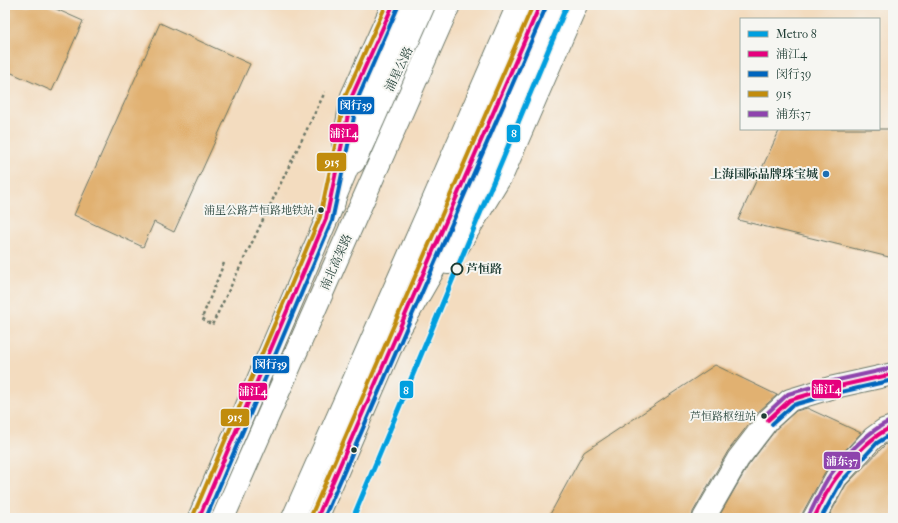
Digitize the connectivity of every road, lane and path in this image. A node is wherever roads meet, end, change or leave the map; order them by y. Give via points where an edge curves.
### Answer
1 (393, 5) edge
2 (407, 5) edge
3 (430, 5) edge
4 (449, 5) edge
5 (518, 5) edge
6 (540, 5) edge
7 (556, 5) edge
8 (576, 5) edge
9 (327, 89) dead end
10 (326, 219) junction
11 (224, 263) dead end
12 (400, 328) junction
13 (893, 374) edge
14 (893, 427) edge
15 (199, 518) edge
16 (223, 518) edge
17 (293, 518) edge
18 (317, 518) edge
19 (704, 518) edge
20 (814, 518) edge

1 - 10 main road, 浦星公路 via 352,96
2 - 10 main road via 362,106 348,166
3 - 10 main road, 浦星公路
4 - 16 main road, 南北高架路, bridge
5 - 17 main road, bridge
6 - 12 main road
7 - 12 main road via 488,165 452,236
8 - 12 main road via 503,173 456,252
9 - 11 path via 212,325 202,318
10 - 15 main road, 浦星公路
12 - 18 main road
13 - 19 main road via 790,400 768,420 738,459
14 - 20 main road via 873,438 836,478

